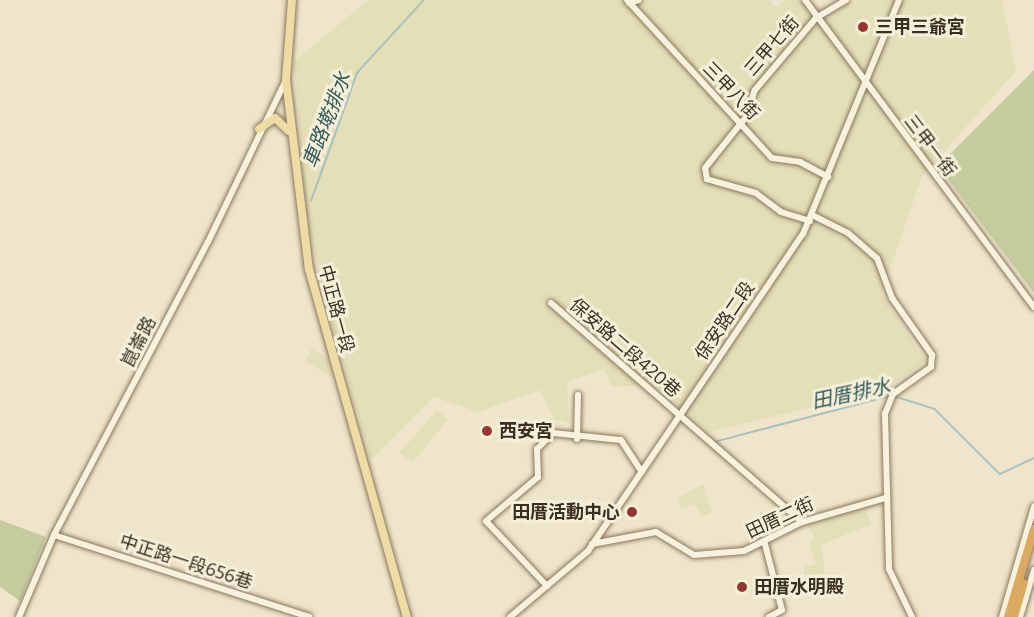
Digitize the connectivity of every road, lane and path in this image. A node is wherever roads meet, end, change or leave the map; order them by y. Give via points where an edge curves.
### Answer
1 (292, 0) edge
2 (639, 0) edge
3 (805, 0) edge
4 (846, 0) edge
5 (899, 0) edge
6 (628, 2) edge
7 (816, 18) junction
8 (286, 80) junction
9 (865, 85) junction
10 (741, 124) junction
11 (259, 129) junction
12 (289, 131) junction
13 (828, 177) junction
14 (811, 218) junction
15 (551, 303) dead end
16 (1034, 307) edge
17 (578, 395) dead end
18 (679, 416) junction
19 (577, 439) junction
20 (642, 472) junction
21 (885, 498) junction
22 (1034, 507) edge
23 (802, 522) junction
24 (1034, 529) edge
25 (54, 535) junction
26 (592, 544) junction
27 (765, 544) junction
28 (1034, 549) edge
29 (1034, 570) edge
30 (547, 586) junction
31 (19, 617) edge
32 (309, 617) edge
33 (407, 617) edge
34 (510, 617) edge
35 (769, 617) edge
36 (912, 617) edge
37 (1002, 617) edge
38 (1008, 617) edge
39 (1014, 617) edge
40 (1020, 617) edge

1 - 8 main road, 中正路一段
2 - 6 street
3 - 7 street, 三甲一街
4 - 7 street, 三甲七街
5 - 9 street, 保安路二段
6 - 10 street, 三甲八街
7 - 9 street, 三甲一街
7 - 10 street, 三甲七街 via 754,90
8 - 11 street, 崑崙路
8 - 12 main road, 中正路一段
9 - 13 street, 保安路二段
9 - 16 street, 三甲一街
10 - 13 street, 三甲八街 via 772,158 800,162
10 - 14 street, 三甲七街 via 705,168 707,179 756,193 782,212
11 - 12 main road via 275,118
11 - 25 street, 崑崙路 via 208,242
12 - 33 main road, 中正路一段 via 309,268
13 - 14 street, 保安路二段
14 - 18 street, 保安路二段
14 - 21 street via 848,233 877,258 892,298 932,355 931,367 893,396 885,414
15 - 18 street, 保安路二段420巷
17 - 19 street
18 - 20 street, 保安路二段
18 - 23 street, 保安路二段420巷
19 - 20 street via 624,441
19 - 30 street via 550,434 535,452 538,477 486,521
20 - 26 street, 保安路二段
21 - 23 street, 田厝二街
21 - 36 street via 891,580
22 - 37 street
23 - 27 street, 田厝二街
24 - 38 highway
25 - 31 street, 崑崙路
25 - 32 street, 中正路一段656巷
26 - 27 street, 田厝二街 via 656,532 694,555 744,551
26 - 30 street, 保安路二段
27 - 35 street via 782,610
28 - 39 highway
29 - 40 street
30 - 34 street, 保安路二段

